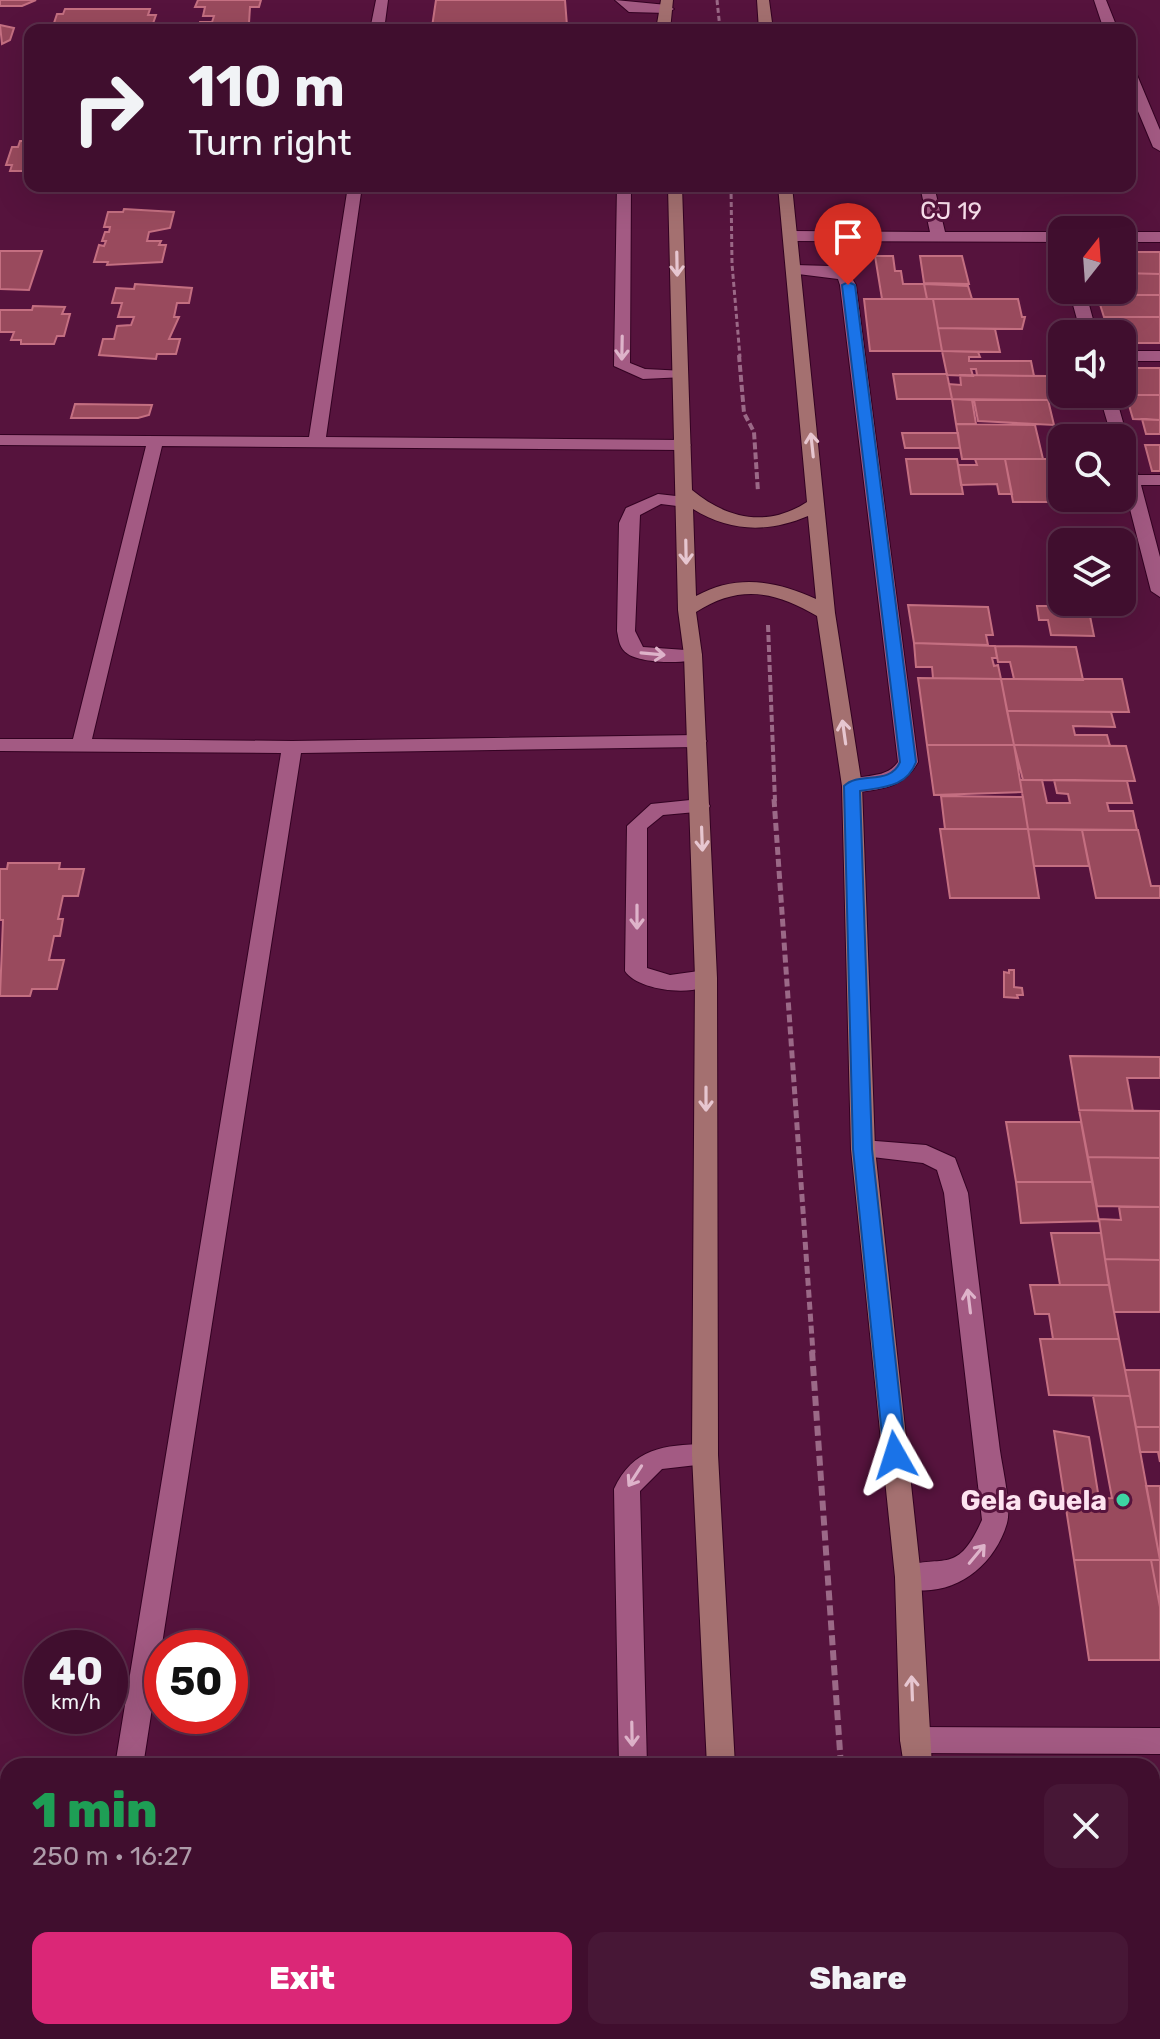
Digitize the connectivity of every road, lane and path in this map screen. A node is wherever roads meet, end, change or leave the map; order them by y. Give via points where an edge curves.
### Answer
1 (382, 0) edge
2 (621, 0) edge
3 (717, 0) edge
4 (763, 0) edge
5 (1100, 0) edge
6 (667, 4) edge
7 (378, 24) edge
8 (664, 24) edge
9 (719, 24) edge
10 (766, 24) edge
11 (1109, 24) edge
12 (1136, 89) edge
13 (1160, 147) edge
14 (354, 192) edge
15 (624, 192) edge
16 (675, 192) edge
17 (731, 192) edge
18 (786, 192) edge
19 (928, 192) edge
20 (938, 234) junction
21 (792, 236) junction
22 (1048, 237) edge
23 (1136, 237) edge
24 (1160, 237) edge
25 (795, 270) junction
26 (1136, 356) edge
27 (1160, 356) edge
28 (679, 374) junction
29 (0, 440) edge
30 (155, 442) junction
31 (317, 443) junction
32 (683, 445) junction
33 (1136, 480) edge
34 (1160, 480) edge
35 (1136, 496) edge
36 (686, 498) junction
37 (818, 502) junction
38 (760, 523) junction
39 (767, 587) junction
40 (1160, 591) edge
41 (687, 610) junction
42 (826, 613) junction
43 (693, 655) junction
44 (697, 741) junction
45 (0, 745) edge
46 (81, 745) junction
47 (292, 747) junction
48 (852, 786) junction
49 (700, 806) junction
50 (706, 978) junction
51 (863, 1149) junction
52 (705, 1455) junction
53 (908, 1577) junction
54 (1160, 1741) edge
55 (916, 1753) edge
56 (130, 1758) edge
57 (633, 1758) edge
58 (721, 1758) edge
59 (840, 1758) edge

1 - 7 street
2 - 6 street via 629,8
3 - 9 path
4 - 10 main road
5 - 11 street
6 - 8 main road
12 - 13 street
14 - 31 street
15 -> 28 street via 622,366 643,374
16 -> 28 main road
17 - 38 path via 744,413 754,432
18 - 21 main road
19 - 20 street
20 - 21 street, CJ 19
20 - 22 street, CJ 19
21 - 25 main road
23 - 24 street
37 -> 25 main road
25 - 48 street via 830,271 844,276 848,285 908,762 891,781
26 - 27 street
28 - 32 main road
29 - 30 street
30 - 31 street
30 - 46 street
31 - 32 street
32 - 36 main road
33 - 34 street
35 - 40 street
36 - 38 main road via 719,517
36 -> 41 main road
36 -> 43 street via 658,499 632,512 626,631 637,652
37 - 38 main road via 802,515
37 - 42 main road
39 - 41 main road via 706,594
39 - 42 main road via 802,598
39 - 59 path via 772,764
41 - 43 main road
48 -> 42 main road
43 - 44 main road
44 - 47 street
44 - 49 main road
45 - 46 street
46 - 47 street
47 - 56 street
48 - 51 main road
49 -> 50 main road
49 -> 50 street via 658,809 637,826 636,971 663,984
50 -> 52 main road
51 - 53 main road
53 -> 51 street via 958,1574 983,1550 995,1520 956,1193 947,1164 926,1154
52 -> 57 street via 657,1458 641,1465 627,1489
52 - 58 main road
55 -> 53 main road
54 - 55 street

